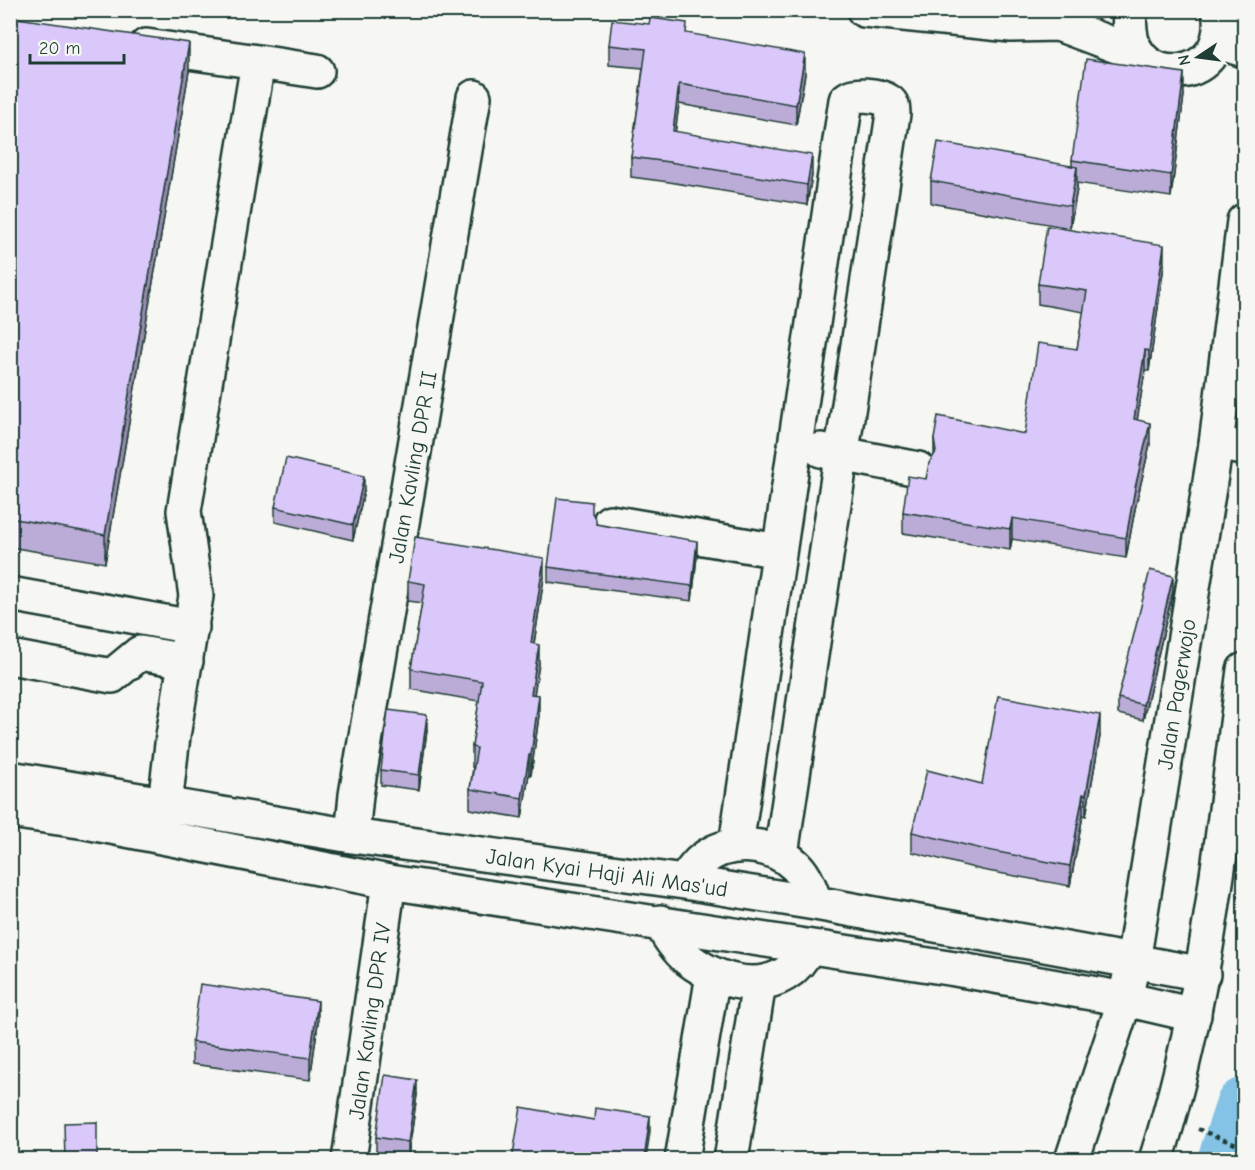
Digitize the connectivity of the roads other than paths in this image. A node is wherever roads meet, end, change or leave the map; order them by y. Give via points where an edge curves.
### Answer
1 (864, 10) edge
2 (1089, 10) edge
3 (1131, 10) edge
4 (1013, 18) edge
5 (1058, 24) junction
6 (1227, 34) edge
7 (117, 42) edge
8 (1138, 54) junction
9 (258, 62) junction
10 (317, 70) dead end
11 (474, 97) dead end
12 (1244, 225) edge
13 (795, 446) junction
14 (1230, 446) edge
15 (841, 453) junction
16 (918, 468) dead end
17 (610, 522) dead end
18 (779, 551) junction
19 (10, 594) edge
20 (192, 627) junction
21 (10, 657) edge
22 (186, 661) junction
23 (1245, 670) edge
24 (10, 778) edge
25 (165, 804) junction
26 (10, 811) edge
27 (156, 836) junction
28 (352, 836) junction
29 (736, 845) junction
30 (781, 854) junction
31 (389, 882) junction
32 (684, 882) junction
33 (815, 903) junction
34 (660, 922) junction
35 (808, 947) junction
36 (1133, 962) junction
37 (1203, 974) junction
38 (713, 975) junction
39 (759, 983) junction
40 (1125, 999) junction
41 (1194, 1015) junction
42 (349, 1160) edge
43 (682, 1160) edge
44 (731, 1160) edge
45 (1072, 1160) edge
46 (1156, 1160) edge

1 - 4 street
2 - 5 street
3 - 8 street via 1130,38
4 - 5 street
5 - 8 street
6 - 8 street via 1210,57 1182,72 1150,65
7 - 9 street
9 - 10 street
9 - 20 street via 184,511 196,596
11 - 28 street, Jalan Kavling DPR II
12 - 14 street, Jalan Pagerwojo
13 - 15 street
13 - 15 street via 846,100 857,94 888,101 893,114
13 - 18 street
14 - 36 street, Jalan Pagerwojo
15 - 16 street
15 - 30 street
17 - 18 street
18 - 29 street
19 - 20 street
20 - 22 street
21 - 22 street via 112,676 140,653
22 - 25 street
23 - 37 street
24 - 25 street, Jalan Kyai Haji Ali Mas'ud
25 - 27 street
25 - 28 street, Jalan Kyai Haji Ali Mas'ud
26 - 27 street, Jalan Kyai Haji Ali Mas'ud
27 - 31 street, Jalan Kyai Haji Ali Mas'ud
28 - 32 street, Jalan Kyai Haji Ali Mas'ud
29 - 30 street via 759,846
29 - 32 street via 702,860
30 - 33 street via 797,867
31 - 34 street, Jalan Kyai Haji Ali Mas'ud
31 - 42 street, Jalan Kavling DPR IV
32 - 33 street, Jalan Kyai Haji Ali Mas'ud
33 - 36 street, Jalan Kyai Haji Ali Mas'ud
34 - 35 street, Jalan Kyai Haji Ali Mas'ud
34 - 38 street via 676,948
35 - 39 street via 792,970
35 - 40 street, Jalan Kyai Haji Ali Mas'ud
36 - 37 street, Jalan Kyai Haji Ali Mas'ud
36 - 40 street, Jalan Pagerwojo
37 - 41 street
38 - 39 street via 737,983
38 - 43 street
39 - 44 street
40 - 41 street, Jalan Kyai Haji Ali Mas'ud
40 - 45 street, Jalan Pagerwojo
41 - 46 street

